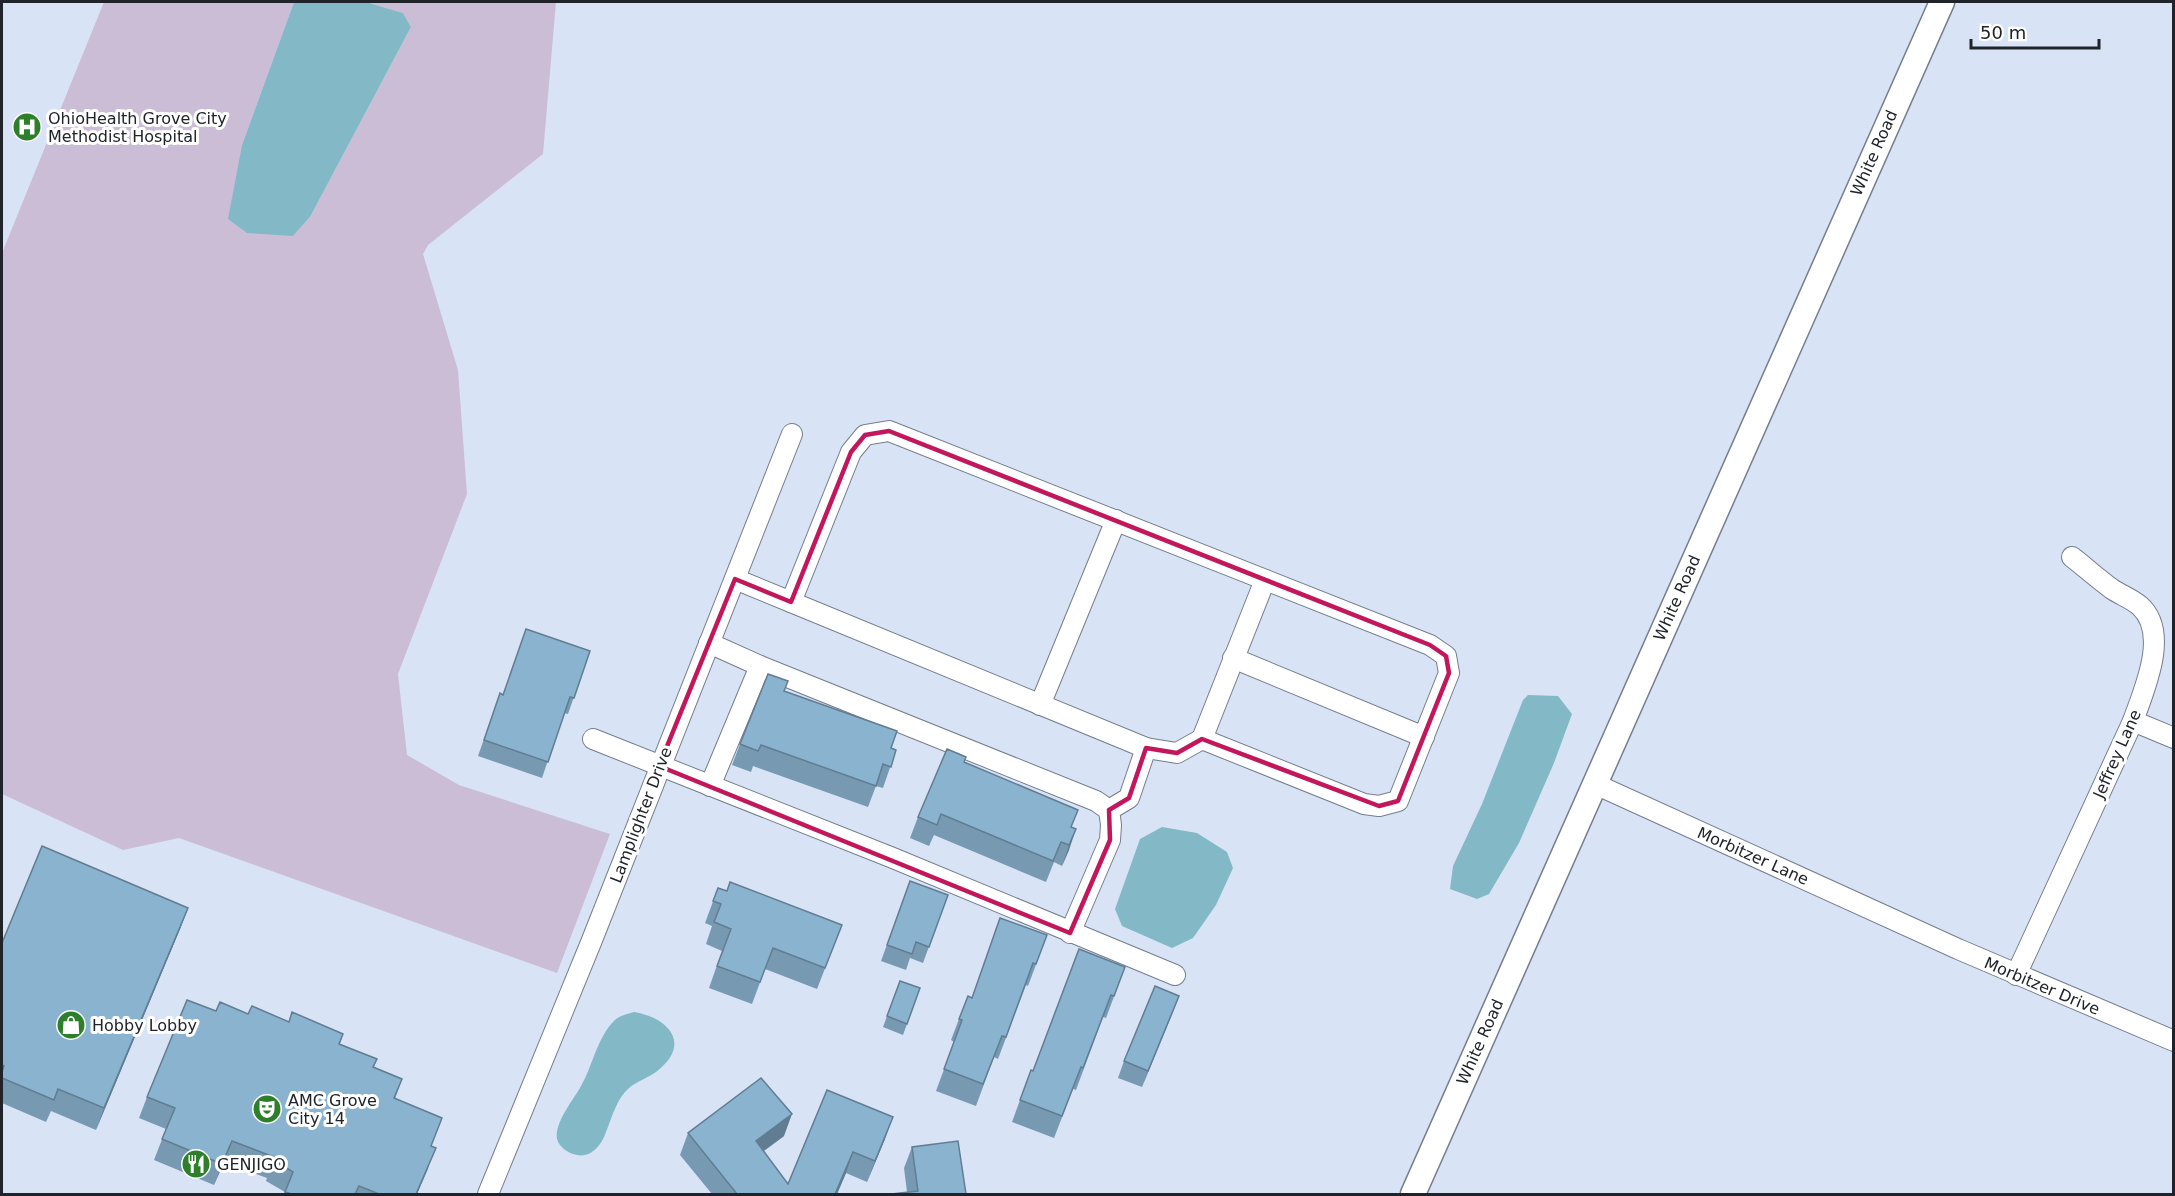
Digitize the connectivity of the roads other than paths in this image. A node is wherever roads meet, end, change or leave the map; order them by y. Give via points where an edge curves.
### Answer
1 (1942, 2) edge
2 (792, 434) dead end
3 (1116, 520) junction
4 (2072, 557) dead end
5 (735, 579) junction
6 (1265, 580) junction
7 (791, 602) junction
8 (709, 643) junction
9 (1233, 658) junction
10 (760, 666) junction
11 (1040, 705) junction
12 (2133, 721) junction
13 (1424, 737) junction
14 (2174, 738) edge
15 (593, 739) dead end
16 (1202, 739) junction
17 (1146, 748) junction
18 (659, 766) junction
19 (1595, 784) junction
20 (710, 786) junction
21 (1109, 810) junction
22 (1912, 928) joint
23 (1070, 933) junction
24 (1175, 975) dead end
25 (2016, 975) junction
26 (2174, 1041) edge
27 (488, 1194) edge
28 (1413, 1194) edge

1 - 19 street, White Road
2 - 5 street, Lamplighter Drive
3 - 6 street
3 - 7 street via 889,431 866,435 851,452
3 - 11 street
4 - 12 street, Jeffrey Lane via 2140,606 2151,619 2152,661
5 - 7 street
5 - 8 street, Lamplighter Drive
6 - 9 street
6 - 13 street via 1430,645 1446,656 1449,674
7 - 11 street
8 - 10 street
8 - 18 street, Lamplighter Drive
9 - 13 street
9 - 16 street
10 - 20 street
10 - 21 street via 1096,801
11 - 17 street
12 - 14 street
12 - 25 street, Jeffrey Lane
13 - 16 street via 1398,801 1380,806 1364,804
15 - 18 street
16 - 17 street via 1177,753
17 - 21 street via 1129,798
18 - 20 street
18 - 27 street, Lamplighter Drive
19 - 22 street, Morbitzer Lane
19 - 28 street, White Road
20 - 23 street
21 - 23 street via 1110,840
22 - 25 street, Morbitzer Drive
23 - 24 street
25 - 26 street, Morbitzer Drive

